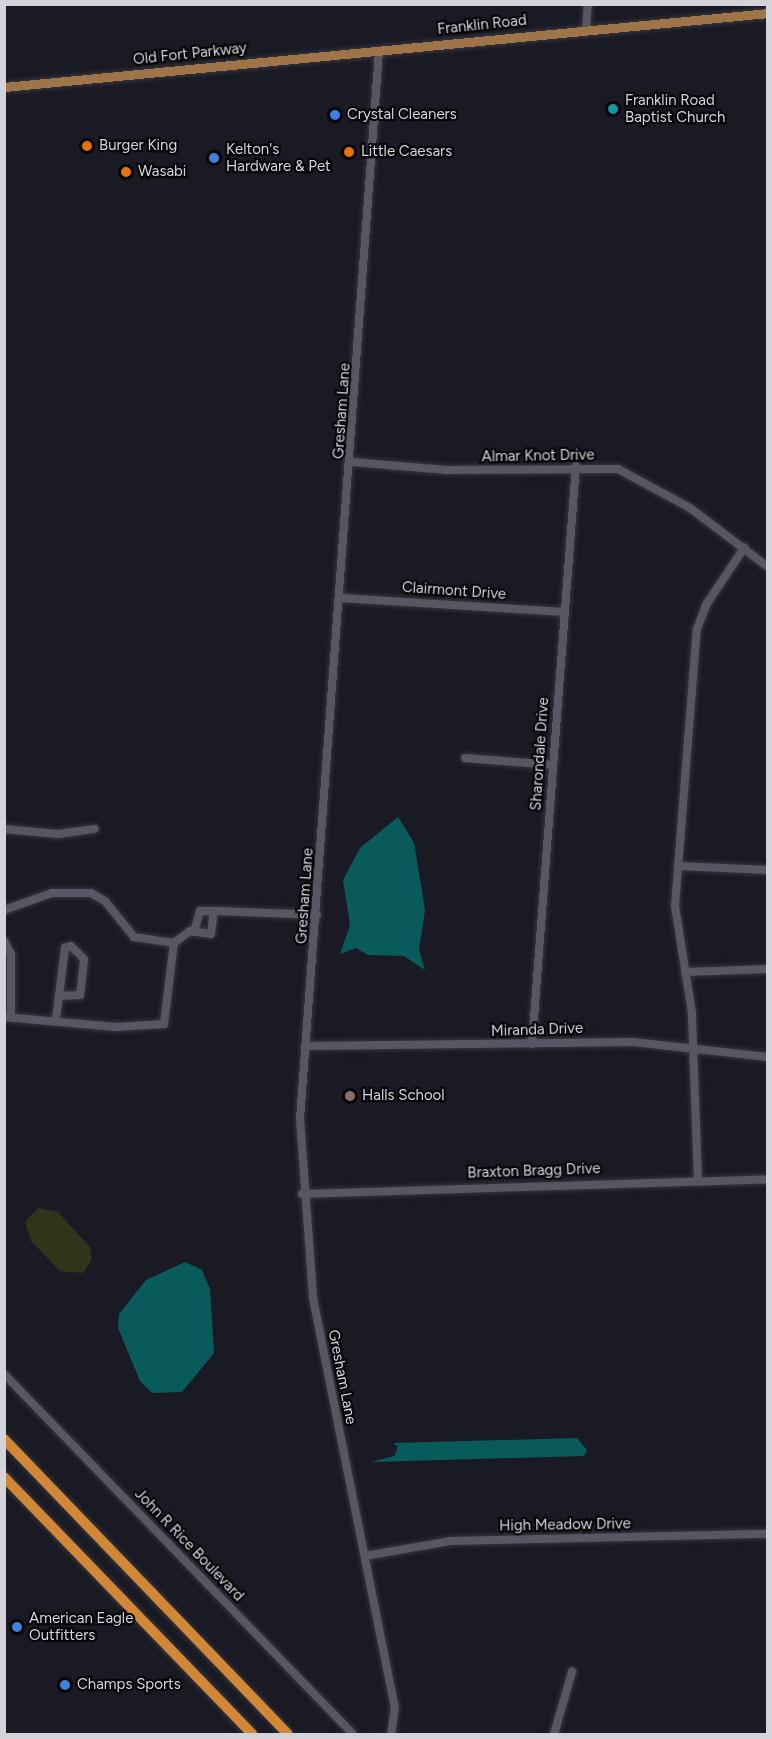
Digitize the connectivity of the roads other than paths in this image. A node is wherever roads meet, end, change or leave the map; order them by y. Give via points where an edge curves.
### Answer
1 (588, 4) edge
2 (768, 13) edge
3 (586, 30) junction
4 (379, 51) junction
5 (4, 87) edge
6 (352, 462) junction
7 (576, 466) junction
8 (744, 548) junction
9 (768, 567) edge
10 (341, 598) junction
11 (565, 612) junction
12 (465, 758) dead end
13 (553, 765) junction
14 (4, 829) edge
15 (95, 829) dead end
16 (678, 866) junction
17 (768, 870) edge
18 (4, 910) edge
19 (214, 911) junction
20 (317, 915) junction
21 (194, 932) junction
22 (4, 941) edge
23 (174, 943) junction
24 (768, 969) edge
25 (685, 972) junction
26 (59, 996) junction
27 (8, 1015) edge
28 (56, 1019) junction
29 (532, 1044) junction
30 (306, 1046) junction
31 (694, 1050) junction
32 (768, 1057) edge
33 (768, 1179) edge
34 (698, 1180) junction
35 (302, 1194) junction
36 (4, 1374) edge
37 (4, 1439) edge
38 (4, 1477) edge
39 (768, 1534) edge
40 (365, 1556) junction
41 (572, 1672) dead end
42 (252, 1734) edge
43 (288, 1734) edge
44 (353, 1734) edge
45 (391, 1734) edge
46 (554, 1734) edge

1 - 3 street
2 - 3 main road, Franklin Road
3 - 4 main road, Franklin Road
4 - 5 main road, Old Fort Parkway
4 - 6 street, Gresham Lane
6 - 7 street, Almar Knot Drive via 529,471
6 - 10 street, Gresham Lane
7 - 8 street, Almar Knot Drive via 618,469 648,482
7 - 11 street, Sharondale Drive
8 - 9 street, Almar Knot Drive
8 - 16 street via 706,605 697,629
10 - 11 street, Clairmont Drive
10 - 20 street, Gresham Lane
11 - 13 street, Sharondale Drive
12 - 13 street
13 - 29 street, Sharondale Drive
14 - 15 street via 58,834
16 - 17 street
16 - 25 street via 675,928
18 - 23 street via 52,893 91,893 105,901 134,938
19 - 20 street
19 - 21 street via 200,911
19 - 21 street via 211,934
20 - 30 street, Gresham Lane
21 - 23 street
22 - 27 street via 11,954
23 - 28 street via 164,1024 116,1027
24 - 25 street
25 - 31 street
26 - 26 street via 65,948 71,946 84,959 80,995
26 - 28 street
27 - 28 street
29 - 30 street, Miranda Drive
29 - 31 street, Miranda Drive via 633,1042
30 - 35 street, Gresham Lane via 300,1119
31 - 32 street, Miranda Drive
31 - 34 street
33 - 34 street, Braxton Bragg Drive
34 - 35 street, Braxton Bragg Drive
35 - 40 street, Gresham Lane via 313,1298
36 - 44 street, John R Rice Boulevard
37 - 43 highway
38 - 42 highway
39 - 40 street, High Meadow Drive via 450,1541
40 - 45 street, Gresham Lane via 395,1707
41 - 46 street

